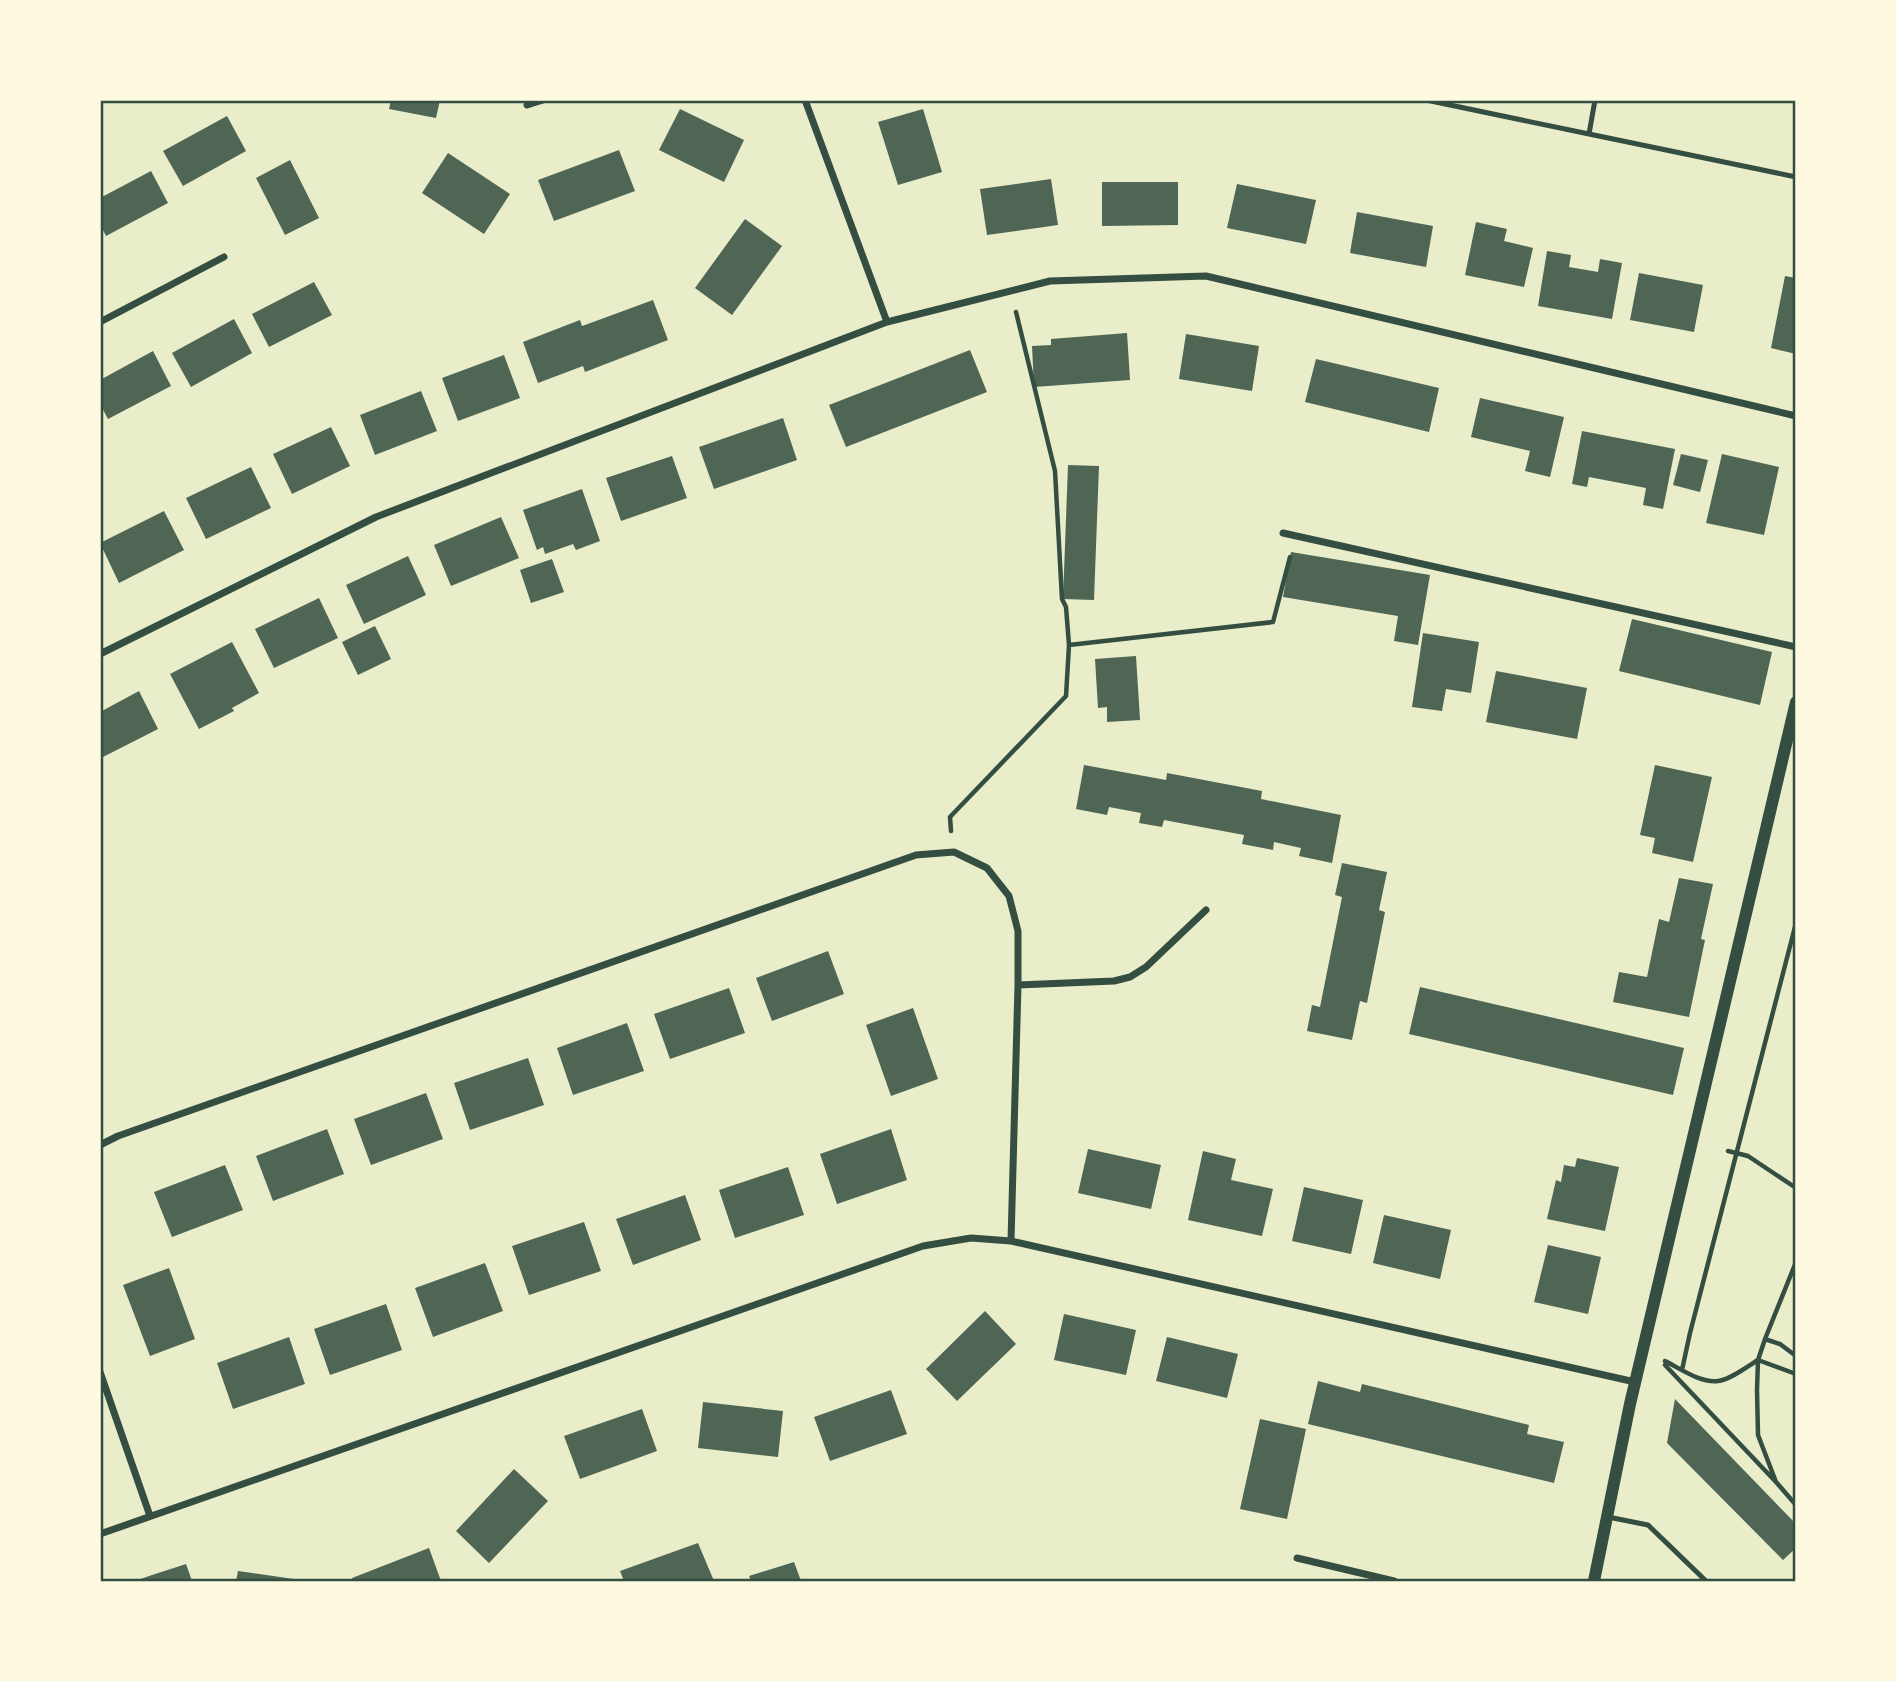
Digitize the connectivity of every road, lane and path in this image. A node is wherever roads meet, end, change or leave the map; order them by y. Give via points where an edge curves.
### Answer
1 (542, 100) edge
2 (805, 100) edge
3 (1426, 100) edge
4 (1595, 100) edge
5 (527, 106) dead end
6 (1589, 134) junction
7 (1796, 177) edge
8 (224, 257) dead end
9 (1011, 291) junction
10 (100, 322) edge
11 (887, 322) junction
12 (1796, 415) edge
13 (1283, 533) dead end
14 (1296, 536) junction
15 (1069, 645) junction
16 (1796, 647) edge
17 (100, 654) edge
18 (1796, 702) edge
19 (954, 852) junction
20 (1206, 910) dead end
21 (1796, 923) edge
22 (1018, 985) junction
23 (100, 1145) edge
24 (1728, 1151) dead end
25 (1737, 1153) junction
26 (1796, 1188) edge
27 (1011, 1241) junction
28 (1796, 1263) edge
29 (1796, 1271) edge
30 (1765, 1339) junction
31 (1796, 1356) edge
32 (1758, 1360) junction
33 (1682, 1370) junction
34 (100, 1372) edge
35 (1796, 1374) edge
36 (1635, 1382) junction
37 (1776, 1482) junction
38 (1796, 1505) edge
39 (150, 1516) junction
40 (1608, 1517) junction
41 (100, 1534) edge
42 (1297, 1558) dead end
43 (1394, 1581) edge
44 (1594, 1581) edge
45 (1706, 1581) edge

1 - 5 street
2 - 11 street
3 - 6 lane
4 - 6 lane
6 - 7 lane
8 - 10 street
9 - 11 street
9 - 12 street via 1050,281 1206,276
9 - 15 path via 1055,471
11 - 17 street via 376,517
13 - 14 street
14 - 15 path via 1273,622
14 - 16 street
15 - 19 path via 1066,696 950,817
18 - 36 street
19 - 22 street via 987,868 1009,896 1018,931
19 - 23 street via 916,855
20 - 22 street via 1130,977
21 - 25 path
22 - 27 street
24 - 25 path
25 - 26 path
25 - 33 path
27 - 36 street
27 - 39 street via 971,1238 923,1246
28 - 29 path
28 - 30 path
30 - 31 path
30 - 32 path
32 - 33 path via 1718,1381
32 - 35 path
32 - 37 path via 1758,1435
33 - 37 path via 1658,1357
34 - 39 street
36 - 40 street
37 - 38 path
39 - 41 street
40 - 44 street
40 - 45 lane via 1648,1525
42 - 43 street

